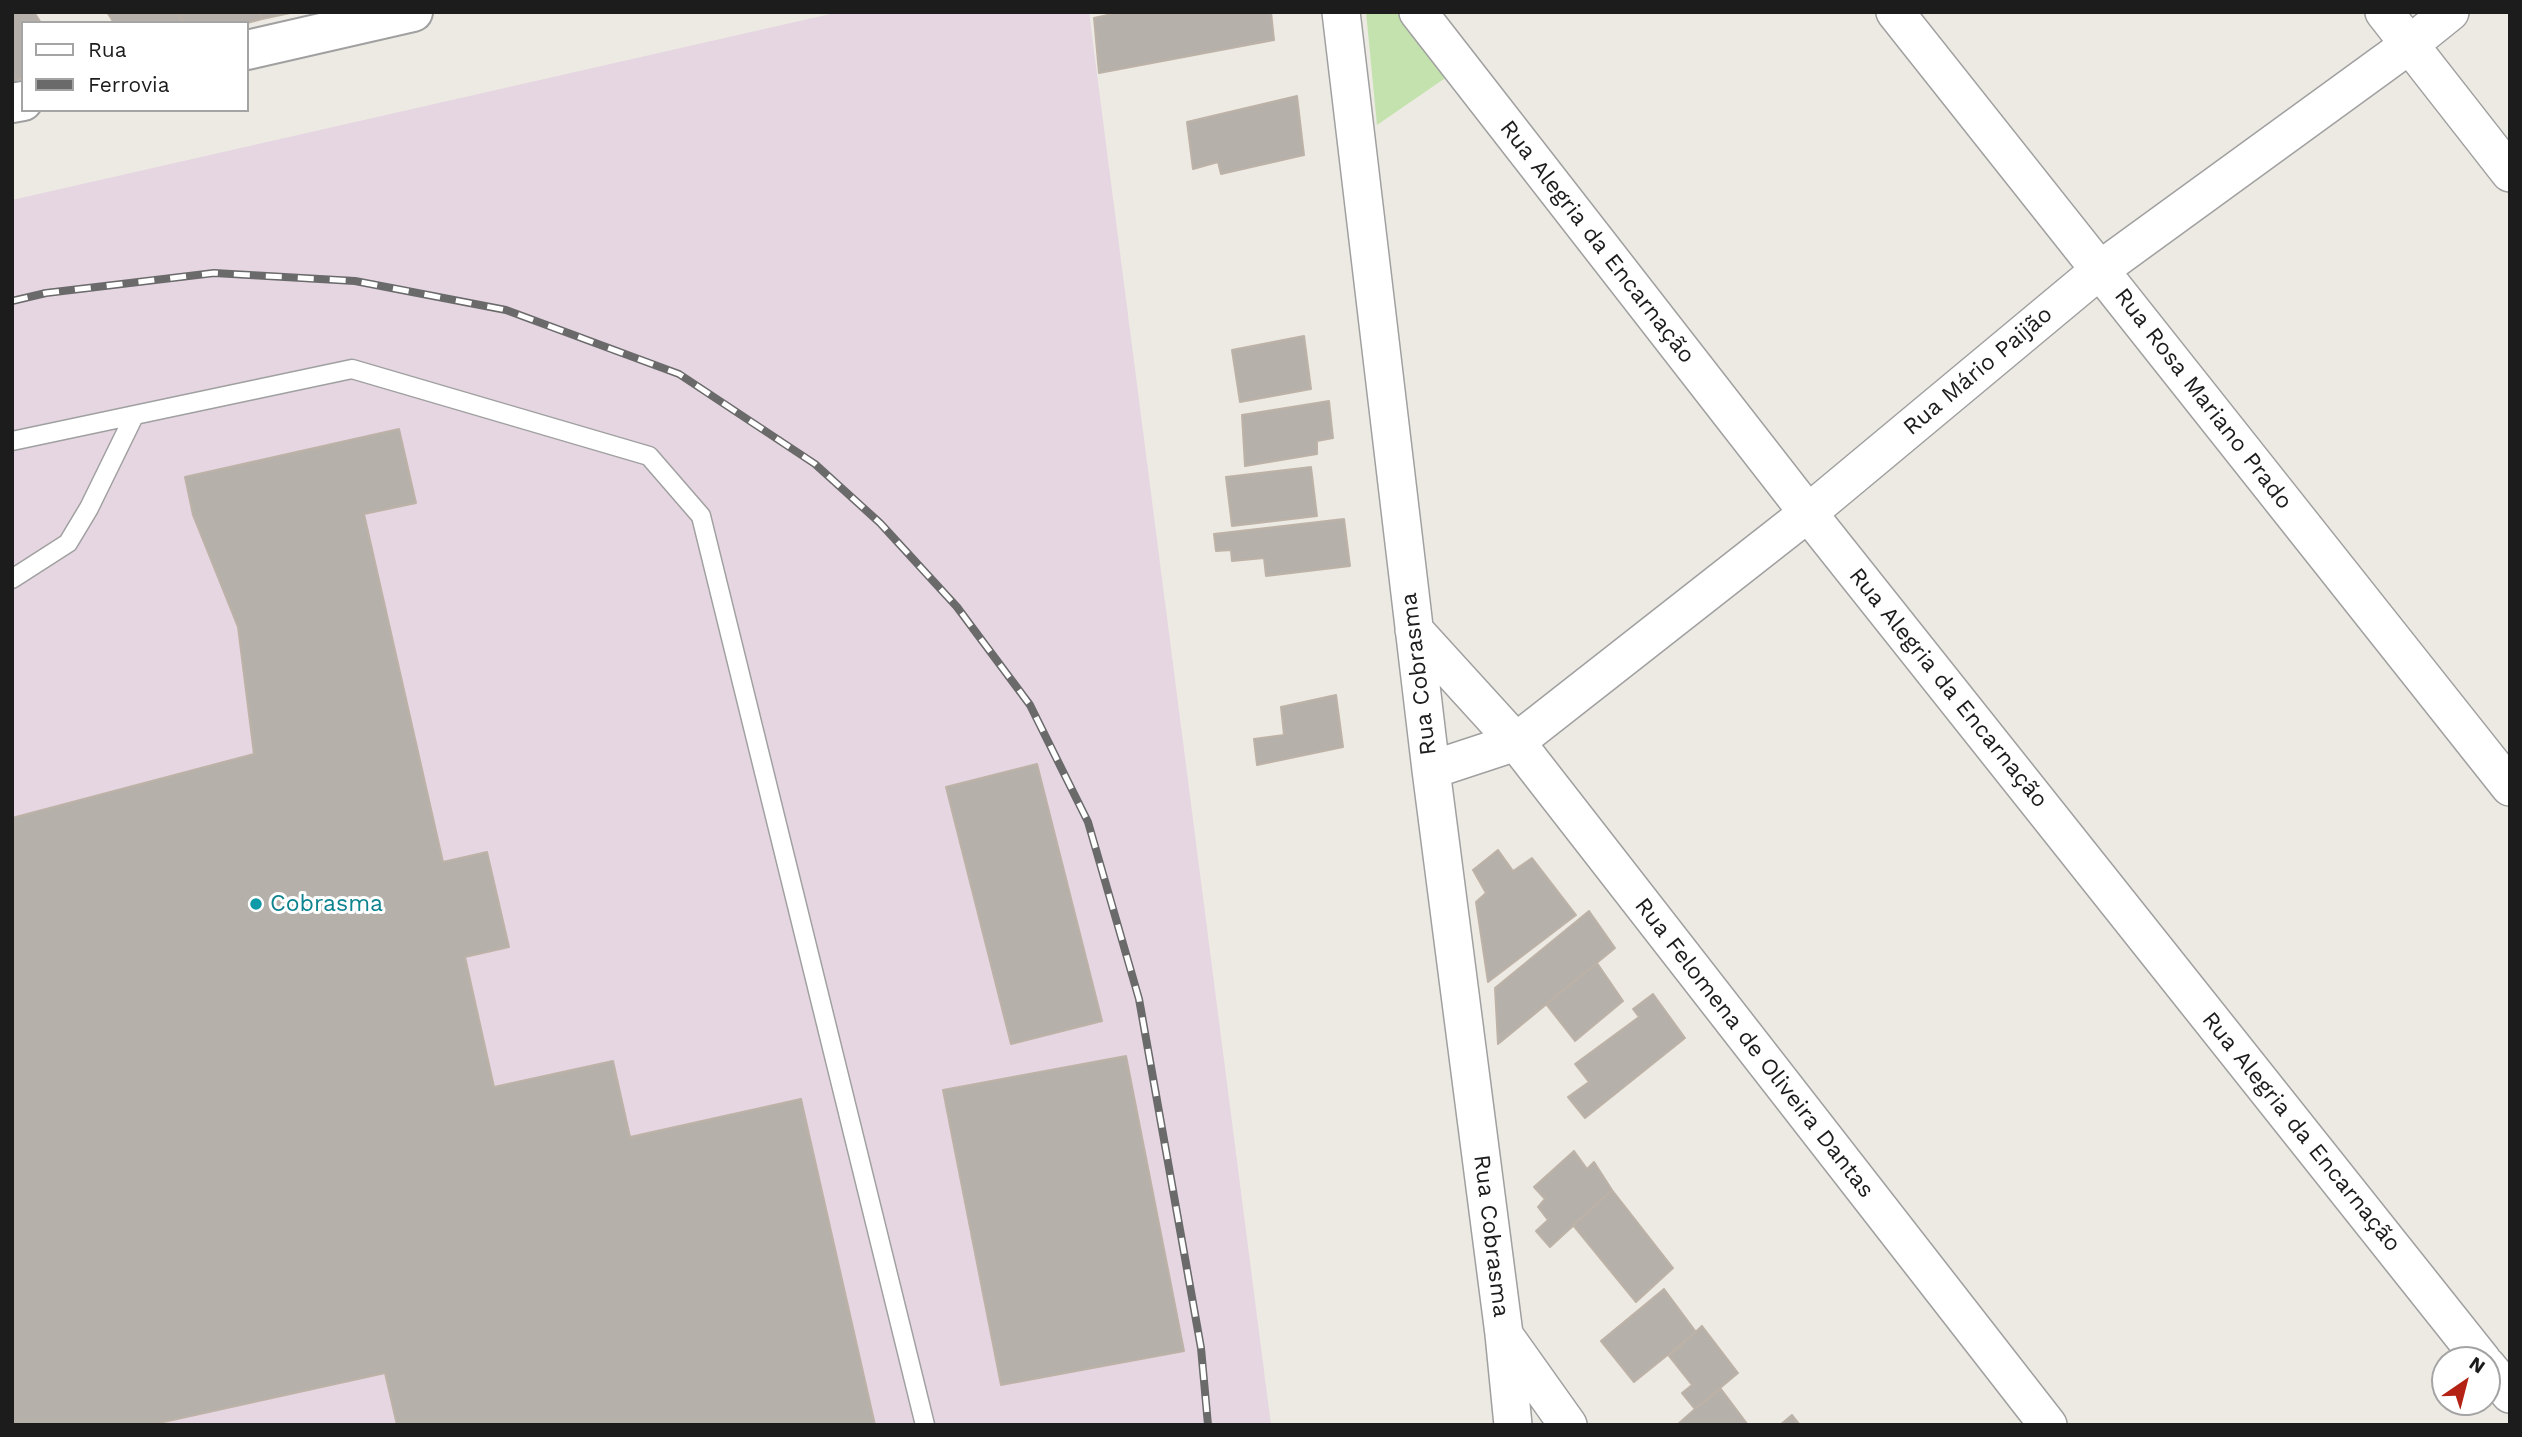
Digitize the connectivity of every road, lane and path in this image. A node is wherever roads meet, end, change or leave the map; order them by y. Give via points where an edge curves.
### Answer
1 (413, 12) edge
2 (1341, 12) edge
3 (1418, 12) edge
4 (1895, 12) edge
5 (2384, 12) edge
6 (2450, 12) edge
7 (2409, 45) junction
8 (248, 50) edge
9 (2510, 173) edge
10 (2101, 270) junction
11 (134, 416) junction
12 (12, 442) edge
13 (1808, 513) junction
14 (12, 579) edge
15 (1414, 630) junction
16 (1516, 742) junction
17 (1431, 770) junction
18 (2510, 788) edge
19 (1504, 1334) junction
20 (2471, 1346) edge
21 (925, 1425) edge
22 (1513, 1425) edge
23 (1568, 1425) edge
24 (2048, 1425) edge

1 - 8 street
2 - 15 street, Rua Cobrasma
3 - 13 street, Rua Alegria da Encarnação
4 - 10 street, Rua Rosa Mariano Prado
5 - 7 street
6 - 7 street, Rua Mário Paijão
7 - 9 street
7 - 10 street, Rua Mário Paijão
10 - 13 street, Rua Mário Paijão
10 - 18 street, Rua Rosa Mariano Prado
11 - 12 lane
11 - 14 lane via 68,543
11 - 21 lane via 352,369 649,456 701,516
13 - 16 street, Rua Mário Paijão
13 - 20 street, Rua Alegria da Encarnação
15 - 16 street, Rua Felomena de Oliveira Dantas
15 - 17 street, Rua Cobrasma
16 - 17 street
16 - 24 street, Rua Felomena de Oliveira Dantas
17 - 19 street, Rua Cobrasma
19 - 22 street, Rua Cobrasma
19 - 23 street, Rua Cobrasma

